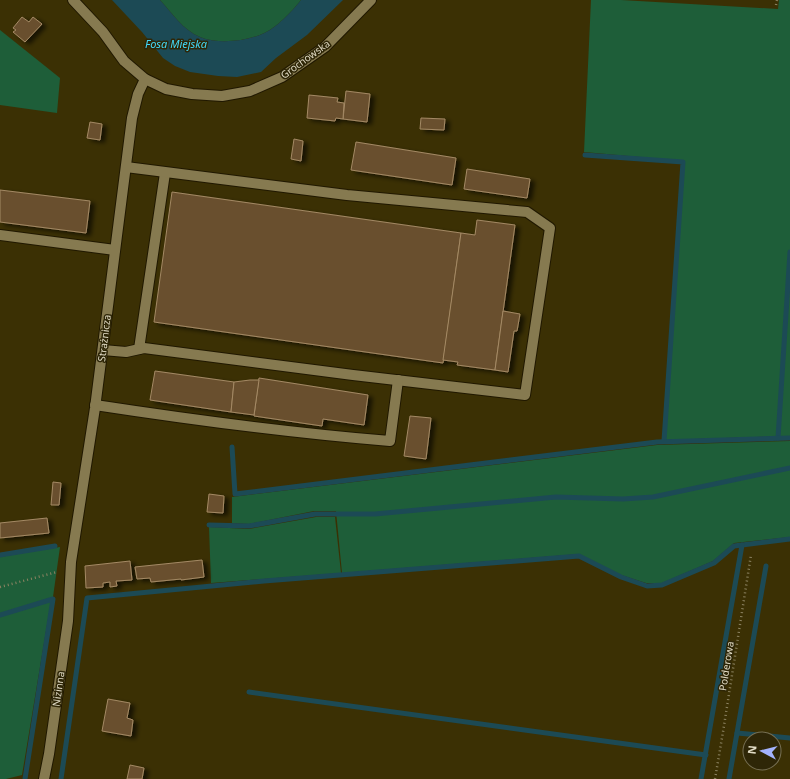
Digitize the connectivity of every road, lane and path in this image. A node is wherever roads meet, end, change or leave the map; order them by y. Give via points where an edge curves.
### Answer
1 (73, 0) edge
2 (371, 0) edge
3 (777, 0) edge
4 (776, 5) dead end
5 (145, 79) junction
6 (126, 167) junction
7 (165, 173) junction
8 (0, 235) edge
9 (115, 250) junction
10 (139, 349) junction
11 (103, 350) junction
12 (398, 380) junction
13 (95, 405) junction
14 (751, 556) dead end
15 (70, 568) junction
16 (0, 587) edge
17 (70, 598) joint
18 (44, 779) edge
19 (715, 779) edge

1 - 5 street, Grochowska via 103,32 124,61
2 - 5 street, Grochowska via 325,47 282,77 250,91 222,96 192,94 166,89
3 - 4 path
5 - 6 street, Strażnicza via 132,118
6 - 7 street
6 - 9 street, Strażnicza
7 - 10 street
7 - 12 street via 347,195 527,212 550,228 526,395
8 - 9 street
9 - 11 street, Strażnicza
10 - 11 street via 126,352
10 - 12 street
11 - 13 street, Strażnicza
12 - 13 street via 390,441 238,426
13 - 15 street, Strażnicza
14 - 19 path, Polderowa
15 - 16 path
15 - 17 street, Strażnicza
17 - 18 street, Nizinna

